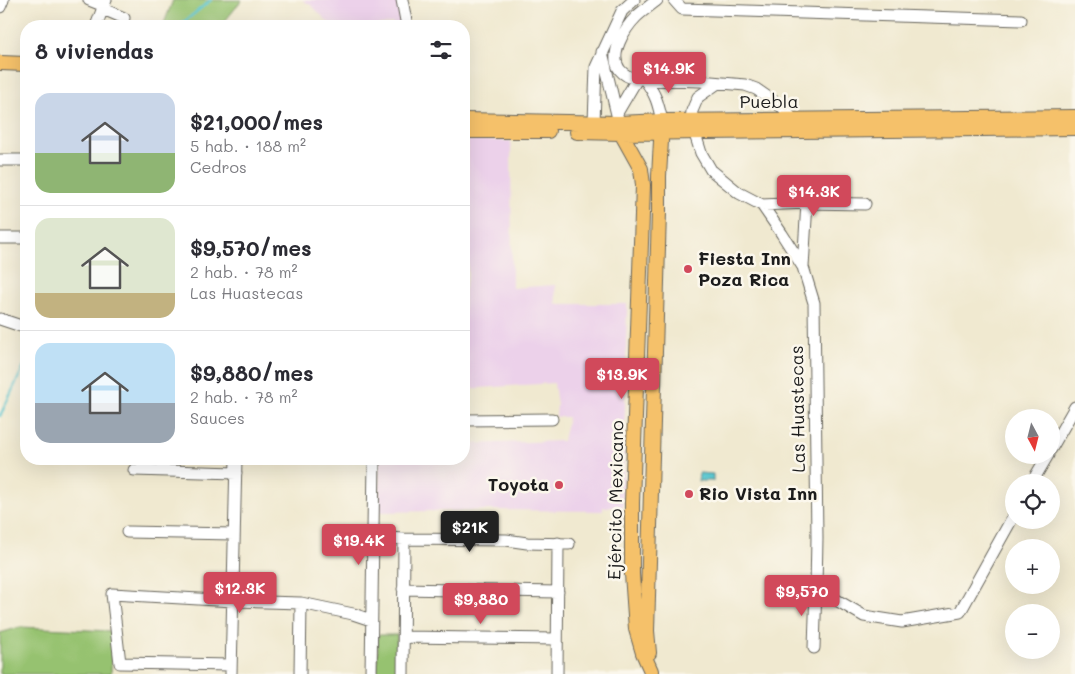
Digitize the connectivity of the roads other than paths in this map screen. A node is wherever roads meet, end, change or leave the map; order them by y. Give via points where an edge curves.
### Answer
1 (3, 0) edge
2 (89, 0) edge
3 (402, 0) edge
4 (634, 0) edge
5 (657, 0) edge
6 (674, 0) edge
7 (104, 5) edge
8 (0, 7) edge
9 (124, 18) dead end
10 (98, 20) edge
11 (406, 20) edge
12 (1021, 20) dead end
13 (602, 52) junction
14 (0, 63) edge
15 (20, 64) edge
16 (641, 80) junction
17 (718, 83) junction
18 (1075, 118) edge
19 (470, 120) edge
20 (594, 122) junction
21 (619, 123) junction
22 (793, 125) junction
23 (662, 126) junction
24 (693, 126) junction
25 (1075, 128) edge
26 (470, 131) edge
27 (0, 160) edge
28 (20, 160) edge
29 (641, 169) junction
30 (659, 176) junction
31 (807, 203) junction
32 (865, 204) dead end
33 (762, 205) junction
34 (0, 238) edge
35 (20, 238) edge
36 (803, 267) junction
37 (0, 319) edge
38 (20, 326) edge
39 (636, 389) junction
40 (654, 390) junction
41 (1075, 407) edge
42 (552, 419) dead end
43 (470, 420) edge
44 (1060, 434) edge
45 (236, 465) edge
46 (374, 465) edge
47 (134, 470) dead end
48 (236, 473) junction
49 (1006, 529) edge
50 (128, 532) dead end
51 (234, 534) junction
52 (373, 537) junction
53 (404, 539) junction
54 (649, 573) junction
55 (632, 574) junction
56 (816, 587) junction
57 (403, 589) junction
58 (558, 592) junction
59 (233, 601) junction
60 (301, 603) junction
61 (371, 620) junction
62 (404, 637) junction
63 (558, 639) junction
64 (814, 648) dead end
65 (231, 669) edge
66 (651, 673) edge
67 (300, 674) edge
68 (371, 674) edge
69 (403, 674) edge
70 (557, 674) edge

1 - 8 street
2 - 7 street
3 - 11 street
4 - 13 street via 622,11
5 - 16 street via 627,27 616,53 620,70
6 - 12 street via 682,9
7 - 9 street
7 - 10 street
13 - 20 street via 596,67
13 - 21 street
14 - 15 main road
16 - 17 street
16 - 21 street
16 - 23 street via 654,93
17 - 22 street via 756,89 785,110
17 - 24 street via 698,97 692,111
18 - 22 main road, Puebla
19 - 20 main road, Puebla
20 - 21 main road, Puebla
21 - 23 main road, Puebla
21 - 26 main road, Puebla
21 - 29 main road, Ejército Mexicano
22 - 24 main road, Puebla
22 - 25 main road, Puebla
23 - 24 main road, Puebla
23 - 30 main road, Ejército Mexicano
24 - 33 street, Las Huastecas via 700,153 711,170
27 - 28 street
29 - 30 main road
29 - 39 main road, Ejército Mexicano
30 - 40 main road, Ejército Mexicano
31 - 32 street
31 - 33 street
31 - 36 street
33 - 36 street, Las Huastecas
34 - 35 street
36 - 56 street, Las Huastecas via 814,303
37 - 38 street
39 - 40 main road
39 - 55 main road, Ejército Mexicano
40 - 54 main road, Ejército Mexicano
41 - 44 street
42 - 43 street
45 - 48 street
46 - 52 street
47 - 48 street
48 - 51 street
49 - 56 street via 960,612 902,622 864,616
50 - 51 street
51 - 59 street
52 - 53 street
52 - 61 street
53 - 57 street
53 - 58 street via 564,544
54 - 55 main road
54 - 66 main road, Ejército Mexicano via 647,630
55 - 66 main road, Ejército Mexicano via 636,629
56 - 64 street, Las Huastecas
57 - 58 street
57 - 62 street
58 - 63 street
59 - 60 street
59 - 65 street
59 - 65 street via 112,594 120,663
60 - 61 street
60 - 67 street
61 - 68 street
62 - 63 street
62 - 69 street
63 - 70 street

